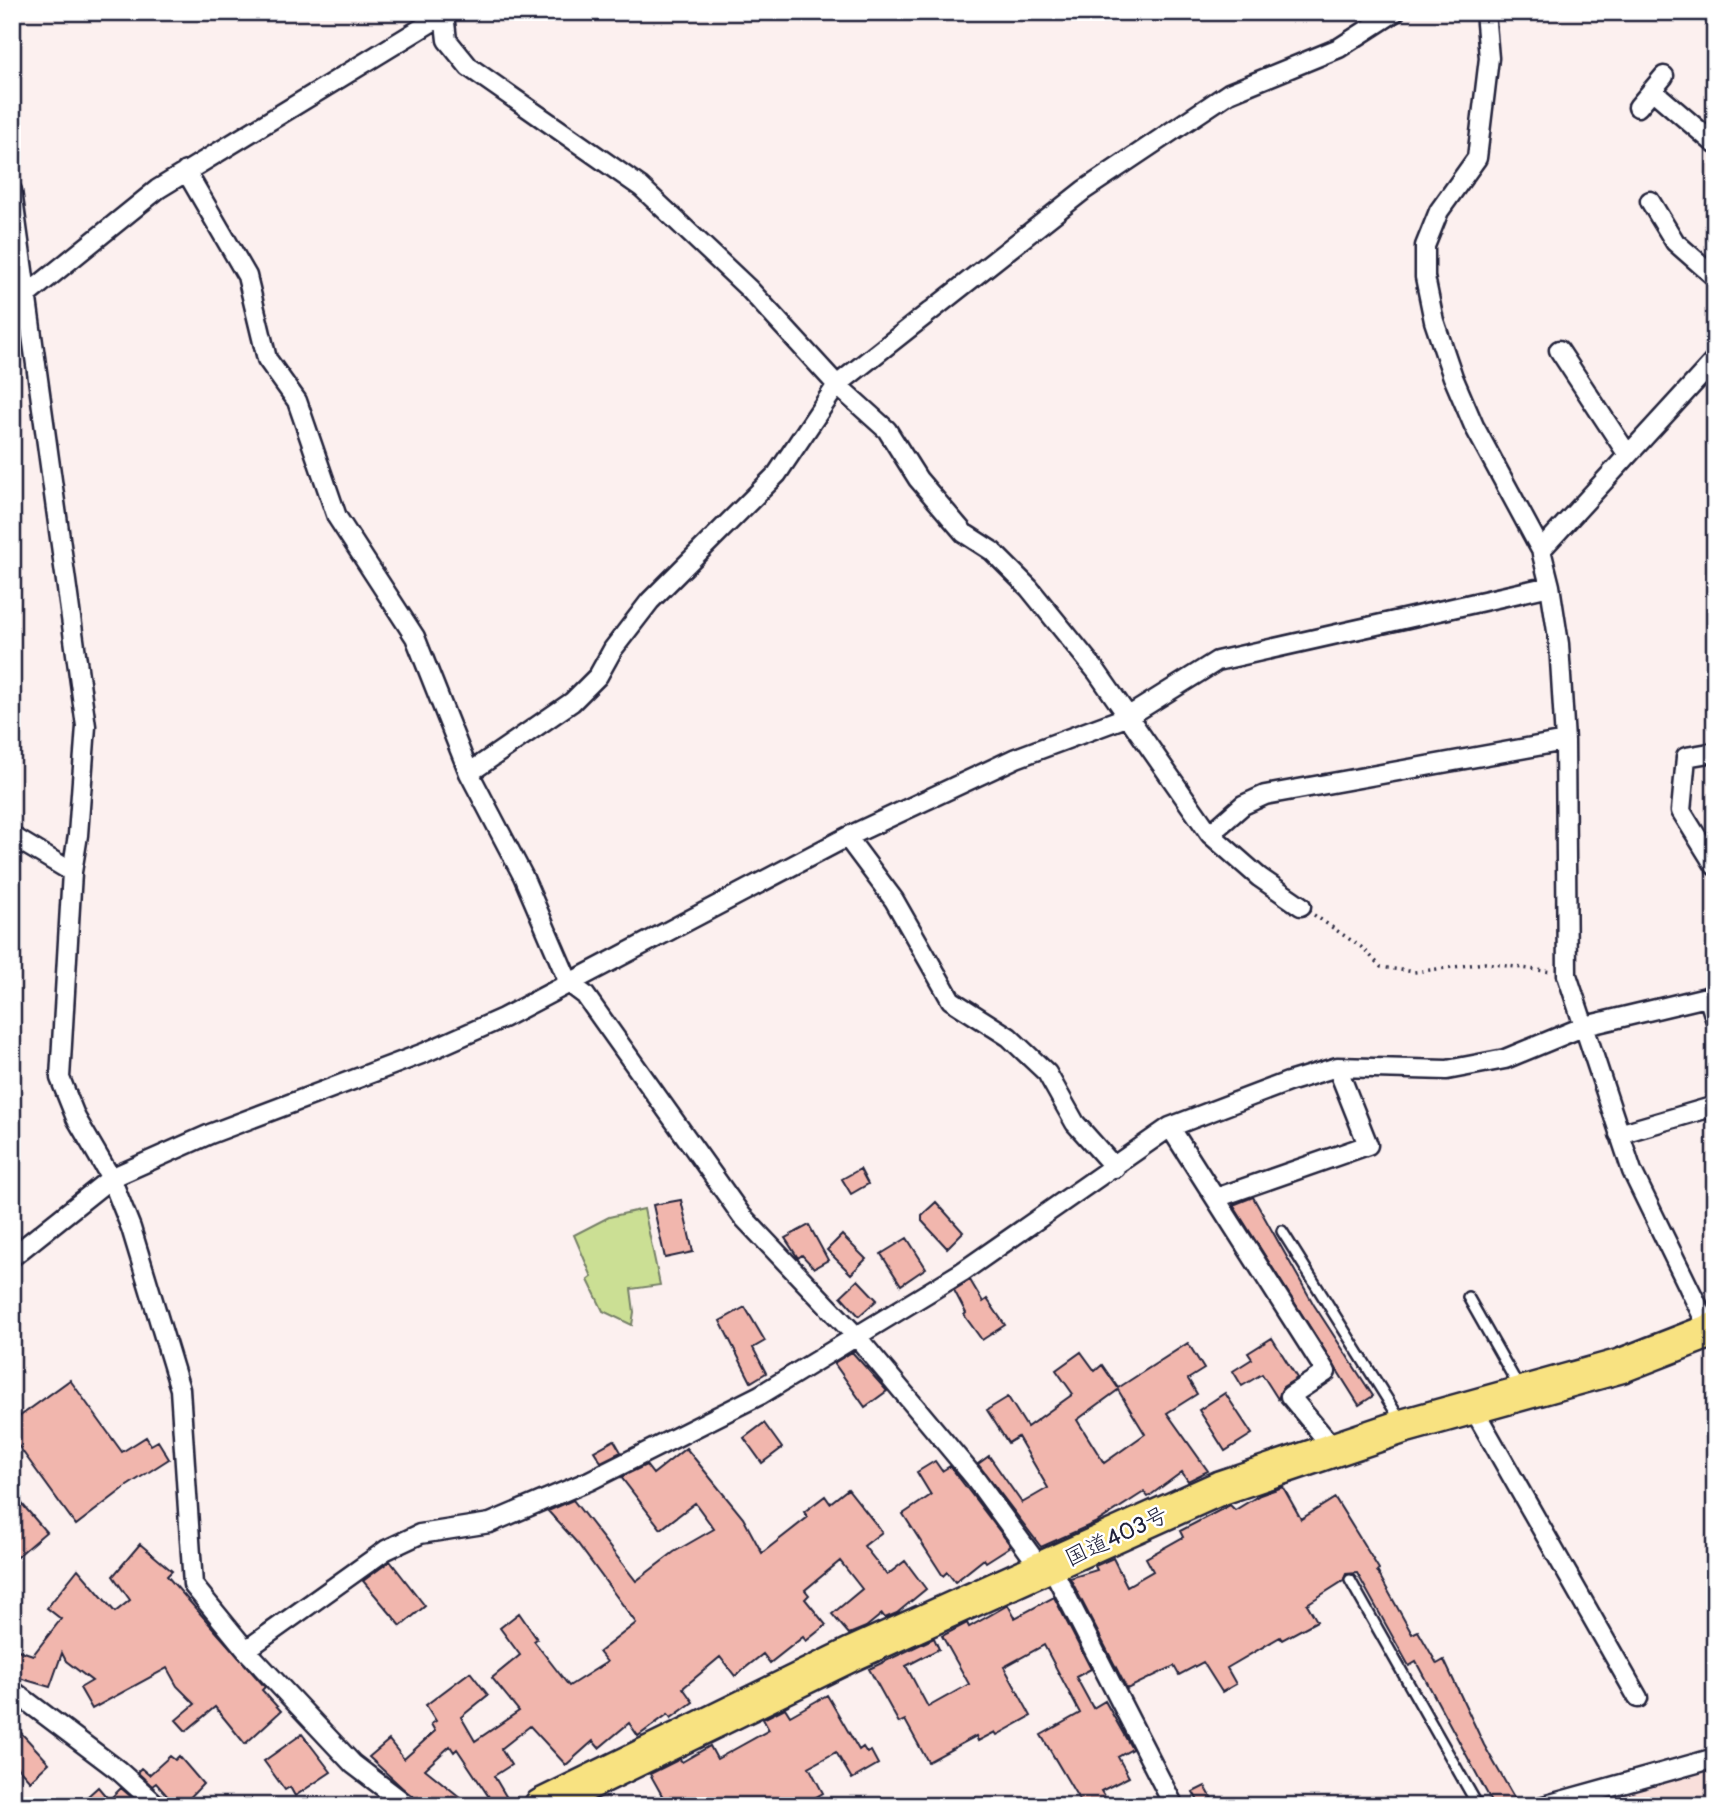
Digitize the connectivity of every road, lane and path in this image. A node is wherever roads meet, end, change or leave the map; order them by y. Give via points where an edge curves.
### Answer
1 (1395, 12) edge
2 (1485, 12) edge
3 (446, 13) edge
4 (1664, 76) dead end
5 (1652, 90) junction
6 (1638, 107) dead end
7 (1715, 145) edge
8 (186, 171) junction
9 (12, 191) edge
10 (1650, 201) dead end
11 (1715, 277) edge
12 (28, 296) junction
13 (12, 307) edge
14 (1559, 349) dead end
15 (1715, 360) edge
16 (838, 385) junction
17 (1628, 454) junction
18 (1541, 550) junction
19 (1550, 586) junction
20 (1129, 716) junction
21 (1565, 741) junction
22 (1715, 752) edge
23 (468, 773) junction
24 (1210, 834) junction
25 (12, 836) edge
26 (848, 837) junction
27 (1715, 866) edge
28 (72, 872) junction
29 (1301, 906) joint
30 (1567, 975) junction
31 (569, 983) junction
32 (1712, 995) edge
33 (1715, 1018) edge
34 (1585, 1026) junction
35 (1337, 1067) junction
36 (1715, 1105) edge
37 (1170, 1127) junction
38 (1619, 1134) junction
39 (1115, 1168) junction
40 (110, 1178) junction
41 (1216, 1198) junction
42 (1282, 1231) dead end
43 (12, 1257) edge
44 (1468, 1297) dead end
45 (1713, 1330) edge
46 (857, 1337) junction
47 (1524, 1395) junction
48 (1473, 1408) junction
49 (1404, 1426) junction
50 (1334, 1448) junction
51 (1046, 1568) junction
52 (1350, 1580) dead end
53 (246, 1650) junction
54 (12, 1690) edge
55 (1638, 1698) dead end
56 (1715, 1758) edge
57 (158, 1806) edge
58 (408, 1806) edge
59 (541, 1806) edge
60 (1174, 1806) edge
61 (1478, 1806) edge
62 (1543, 1806) edge

1 - 16 street via 1339,48 1229,93 1084,190
2 - 18 street via 1489,58 1477,158 1439,211 1424,246 1425,278 1453,377
3 - 8 street
3 - 16 street via 447,40 469,67 641,187 749,289
4 - 5 street
5 - 6 street
5 - 7 street
8 - 12 street
8 - 23 street via 247,276 268,359 298,401 337,517 415,637
9 - 12 street
10 - 11 street via 1675,242
12 - 13 street
12 - 28 street via 86,726
14 - 17 street
15 - 17 street
16 - 20 street via 887,430 918,479 964,533 992,551 1029,588
16 - 23 street via 777,474 650,601 598,676 572,702
17 - 18 street
18 - 19 street
19 - 20 street via 1217,661
19 - 21 street
20 - 24 street
20 - 26 street via 1016,758
21 - 24 street via 1265,795 1242,805
21 - 30 street
22 - 27 street via 1686,757 1681,811
23 - 31 street via 523,876
24 - 29 street
25 - 28 street
26 - 31 street
26 - 39 street via 894,900 951,1000 1009,1037 1047,1073 1075,1123
28 - 40 street via 60,1078 76,1118
29 - 30 path via 1364,949 1381,967 1415,972 1485,962
30 - 34 street
31 - 40 street via 424,1053 210,1134
31 - 46 street via 585,995 742,1216
32 - 33 street
32 - 34 street
34 - 35 street via 1505,1059 1447,1070
34 - 38 street
35 - 37 street
35 - 41 street via 1368,1145
36 - 38 street
37 - 39 street
37 - 41 street
38 - 45 street via 1632,1171
39 - 46 street
40 - 43 street
40 - 53 street via 131,1228 180,1389 193,1585
41 - 50 street via 1326,1372 1290,1396
42 - 49 lane
44 - 47 lane
45 - 47 highway, 国道403号 via 1620,1366
46 - 51 street
46 - 53 street via 760,1395 589,1481 490,1523 420,1534 386,1550
47 - 48 highway, 国道403号
48 - 49 highway, 国道403号
48 - 55 street
49 - 50 highway, 国道403号
50 - 51 highway, 国道403号 via 1220,1489
51 - 59 highway, 国道403号 via 850,1655
51 - 60 street
52 - 61 lane
53 - 58 street via 354,1764
54 - 57 street
56 - 62 street

